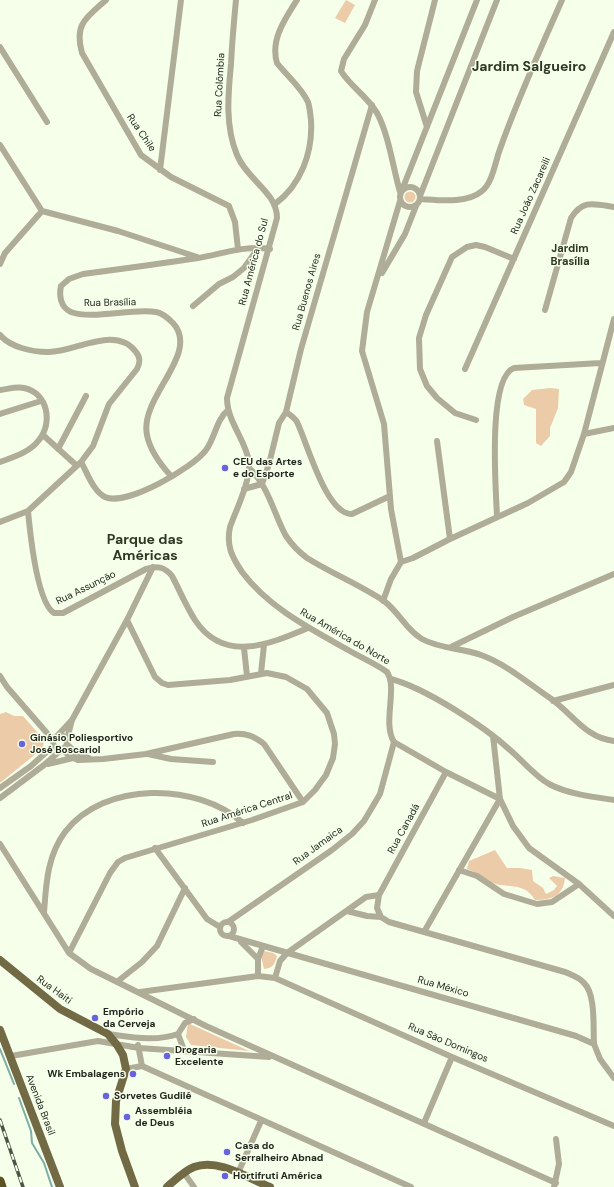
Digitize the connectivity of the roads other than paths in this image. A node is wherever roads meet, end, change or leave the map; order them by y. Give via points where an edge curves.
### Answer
1 (106, 0) edge
2 (181, 0) edge
3 (236, 0) edge
4 (298, 0) edge
5 (376, 0) edge
6 (435, 0) edge
7 (477, 0) edge
8 (497, 0) edge
9 (562, 0) edge
10 (614, 32) edge
11 (0, 47) edge
12 (372, 105) junction
13 (421, 110) junction
14 (434, 112) junction
15 (47, 122) dead end
16 (427, 128) junction
17 (0, 145) edge
18 (160, 170) junction
19 (401, 191) junction
20 (420, 198) junction
21 (400, 201) junction
22 (275, 204) junction
23 (416, 206) junction
24 (614, 207) edge
25 (42, 211) junction
26 (258, 247) junction
27 (238, 249) junction
28 (270, 249) junction
29 (199, 258) junction
30 (514, 259) junction
31 (0, 264) edge
32 (380, 276) junction
33 (193, 306) dead end
34 (545, 310) dead end
35 (614, 318) edge
36 (0, 335) edge
37 (601, 363) junction
38 (465, 369) dead end
39 (0, 390) edge
40 (86, 396) dead end
41 (41, 401) junction
42 (228, 410) junction
43 (286, 412) junction
44 (0, 414) edge
45 (476, 420) dead end
46 (614, 428) edge
47 (584, 434) junction
48 (43, 435) junction
49 (437, 440) dead end
50 (58, 449) junction
51 (0, 462) edge
52 (78, 464) junction
53 (249, 468) junction
54 (171, 476) junction
55 (247, 480) junction
56 (262, 484) junction
57 (244, 489) junction
58 (390, 496) junction
59 (28, 511) junction
60 (497, 517) junction
61 (0, 522) edge
62 (450, 539) junction
63 (401, 562) junction
64 (153, 567) junction
65 (614, 574) edge
66 (383, 601) junction
67 (127, 620) junction
68 (308, 628) junction
69 (264, 645) junction
70 (451, 647) junction
71 (244, 648) junction
72 (261, 673) junction
73 (0, 676) edge
74 (246, 676) junction
75 (391, 679) junction
76 (614, 685) edge
77 (553, 701) junction
78 (72, 720) junction
79 (493, 736) junction
80 (55, 739) junction
81 (614, 740) edge
82 (67, 742) junction
83 (394, 742) junction
84 (61, 749) junction
85 (146, 754) junction
86 (73, 758) junction
87 (92, 760) junction
88 (213, 762) dead end
89 (44, 765) junction
90 (446, 772) junction
91 (0, 788) edge
92 (0, 798) edge
93 (500, 799) junction
94 (614, 800) edge
95 (303, 802) junction
96 (243, 823) junction
97 (0, 844) edge
98 (155, 848) junction
99 (459, 870) junction
100 (579, 884) junction
101 (185, 888) junction
102 (379, 895) junction
103 (347, 911) junction
104 (44, 913) junction
105 (238, 915) junction
106 (614, 916) edge
107 (381, 917) junction
108 (228, 922) junction
109 (220, 927) junction
110 (234, 929) junction
111 (424, 932) junction
112 (229, 936) junction
113 (238, 940) junction
114 (246, 942) junction
115 (263, 946) junction
116 (287, 952) junction
117 (70, 953) junction
118 (258, 959) junction
119 (0, 960) edge
120 (258, 976) junction
121 (275, 978) junction
122 (118, 981) junction
123 (140, 992) junction
124 (183, 1013) junction
125 (194, 1019) junction
126 (185, 1023) junction
127 (0, 1030) edge
128 (108, 1034) junction
129 (178, 1034) junction
130 (138, 1038) junction
131 (594, 1044) junction
132 (117, 1045) junction
133 (139, 1048) junction
134 (184, 1050) junction
135 (11, 1056) junction
136 (274, 1057) junction
137 (452, 1057) junction
138 (142, 1066) junction
139 (126, 1069) junction
140 (614, 1078) edge
141 (261, 1121) junction
142 (424, 1123) junction
143 (614, 1126) edge
144 (556, 1139) dead end
145 (184, 1173) junction
146 (238, 1173) junction
147 (0, 1181) edge
148 (555, 1185) edge
149 (2, 1187) edge
150 (60, 1187) edge
151 (135, 1187) edge
152 (167, 1187) edge
153 (194, 1187) edge
154 (270, 1187) edge
155 (411, 1187) edge

1 - 18 street, Rua Chile via 80,27 79,42 82,53 135,147 147,161
2 - 18 street
3 - 22 street, Rua Colômbia via 228,100 230,136 236,155 246,172
4 - 22 street via 278,33 275,57 308,103 311,125 309,150 294,186
5 - 12 street via 365,25 341,65 344,76
6 - 13 street via 417,71 416,92
7 - 14 street
8 - 20 street
9 - 20 street via 482,192 452,200
10 - 30 street, Rua João Zacareili
11 - 15 street
12 - 19 street via 383,128
12 - 43 street, Rua Buenos Aires via 301,349
13 - 14 street via 428,114
13 - 16 street
14 - 16 street
16 - 19 street
17 - 25 street
18 - 27 street, Rua Chile via 229,206 235,222
19 - 20 street via 413,187
19 - 21 street
20 - 23 street
21 - 23 street via 406,207
21 - 32 street
22 - 28 street, Rua América do Sul via 277,218
23 - 32 street via 405,234
24 - 34 street via 586,204 571,218
25 - 29 street via 162,244
25 - 31 street via 5,253
26 - 27 street, Rua Brasília
26 - 28 street, Rua Brasília
26 - 33 street via 244,268 218,284
27 - 29 street, Rua Brasília
28 - 42 street, Rua América do Sul via 228,391
29 - 54 street, Rua Brasília via 83,274 64,282 60,291 64,306 71,312 156,312 168,319 178,331 181,339 176,359 151,405 146,420 150,448
30 - 38 street, Rua João Zacareili
30 - 45 street via 476,244 467,246 452,257 426,315 419,338 420,369 427,386 451,410
32 - 58 street via 367,312 362,351 384,424
35 - 37 street
36 - 52 street via 11,344 30,350 49,352 106,340 126,345 138,354 139,366 108,404 93,446
37 - 47 street
37 - 60 street via 511,369 504,377 495,435
39 - 41 street via 24,388 31,390
40 - 50 street
41 - 44 street
41 - 48 street via 47,410 48,418
42 - 53 street, Rua América do Norte via 248,458
42 - 54 street via 220,419 206,450
43 - 56 street, Rua Buenos Aires via 279,423
43 - 58 street via 296,421 319,477 340,510 352,514
46 - 47 street
47 - 60 street via 571,472 564,482
48 - 50 street
48 - 51 street via 28,451
49 - 62 street
50 - 52 street
52 - 54 street via 98,491 109,498 126,497 141,492
52 - 59 street
53 - 55 street, Rua América do Norte
53 - 56 street
55 - 56 street
55 - 57 street, Rua América do Norte
56 - 57 street
56 - 66 street via 296,549 321,567
57 - 68 street, Rua América do Norte via 228,536 231,556 248,580 264,596 277,608
58 - 63 street
59 - 61 street
59 - 64 street, Rua Assunção via 38,574 46,602 54,613 63,613
60 - 62 street
62 - 63 street
63 - 66 street
64 - 67 street
64 - 71 street via 167,570 172,576 196,621 206,633 224,644
65 - 70 street via 513,617
66 - 70 street via 416,635 429,642
67 - 74 street, Rua América Central via 155,677 162,683 179,685
67 - 78 street
68 - 69 street
68 - 75 street, Rua América do Norte via 384,670
69 - 71 street
69 - 72 street
70 - 77 street via 499,663
71 - 74 street
72 - 74 street, Rua América Central
72 - 95 street, Rua América Central via 286,677 306,689 323,708 332,724 335,744 331,766 315,790
73 - 80 street
75 - 79 street, Rua América do Norte via 443,704
75 - 83 street, Rua Jamaica via 390,721 391,738
76 - 77 street
77 - 81 street via 593,735 605,740
78 - 80 street
78 - 82 street
79 - 93 street
79 - 94 street, Rua América do Norte via 548,783 585,796
80 - 82 street via 63,736
80 - 84 street
80 - 91 street via 31,766
82 - 84 street
82 - 87 street via 76,753
83 - 90 street
83 - 105 street, Rua Jamaica via 380,794 356,830 332,850
84 - 86 street
84 - 89 street
85 - 87 street
85 - 88 street via 171,759
85 - 95 street via 234,734 251,735 264,744
86 - 87 street
86 - 89 street
89 - 92 street
90 - 93 street
90 - 102 street, Rua Canadá
93 - 99 street
93 - 100 street via 513,826 529,848
95 - 96 street, Rua América Central
96 - 98 street, Rua América Central
96 - 104 street via 215,804 165,792 150,792 104,804 75,821 54,849 45,888
97 - 104 street
98 - 101 street
98 - 117 street, Rua América Central via 125,858 114,867
99 - 100 street via 477,876 504,894 537,904 552,902
99 - 111 street
100 - 106 street
101 - 109 street via 207,919
101 - 122 street via 157,946
102 - 103 street via 366,897
102 - 107 street via 377,908
103 - 107 street
103 - 116 street
104 - 117 street
105 - 108 street, Rua Jamaica
105 - 110 street
107 - 111 street via 389,922
108 - 109 street
108 - 110 street
109 - 112 street via 222,935
110 - 112 street
110 - 114 street
111 - 131 street via 577,977 585,983 591,997
112 - 113 street, Rua México
113 - 114 street, Rua México
113 - 118 street
114 - 115 street, Rua México
115 - 116 street, Rua México
115 - 118 street
116 - 121 street via 280,961
116 - 131 street, Rua México via 576,1036
117 - 122 street via 91,969
118 - 120 street
119 - 128 main road, Rua Haiti via 60,1009
120 - 121 street, Rua São Domingos
120 - 123 street, Rua São Domingos
121 - 137 street, Rua São Domingos
122 - 123 street
123 - 124 street
124 - 125 street
124 - 126 street
125 - 126 street
125 - 136 street
126 - 129 street
127 - 135 main road, Avenida Brasil
128 - 130 street
128 - 132 main road, Rua Haiti
129 - 130 street via 165,1038
129 - 134 street
130 - 133 street
131 - 140 street via 600,1059
132 - 133 street
132 - 135 street via 98,1041
132 - 139 main road, Rua Haiti
133 - 134 street
133 - 138 street
134 - 136 street
135 - 150 main road, Avenida Brasil
136 - 142 street
137 - 142 street
137 - 143 street, Rua São Domingos
138 - 139 street
138 - 141 street
139 - 151 main road via 116,1101 115,1124
141 - 146 street
141 - 155 street
142 - 148 street
144 - 148 street via 560,1164
145 - 146 main road via 195,1167 210,1165
145 - 152 main road
145 - 153 street
146 - 154 main road
147 - 149 highway

